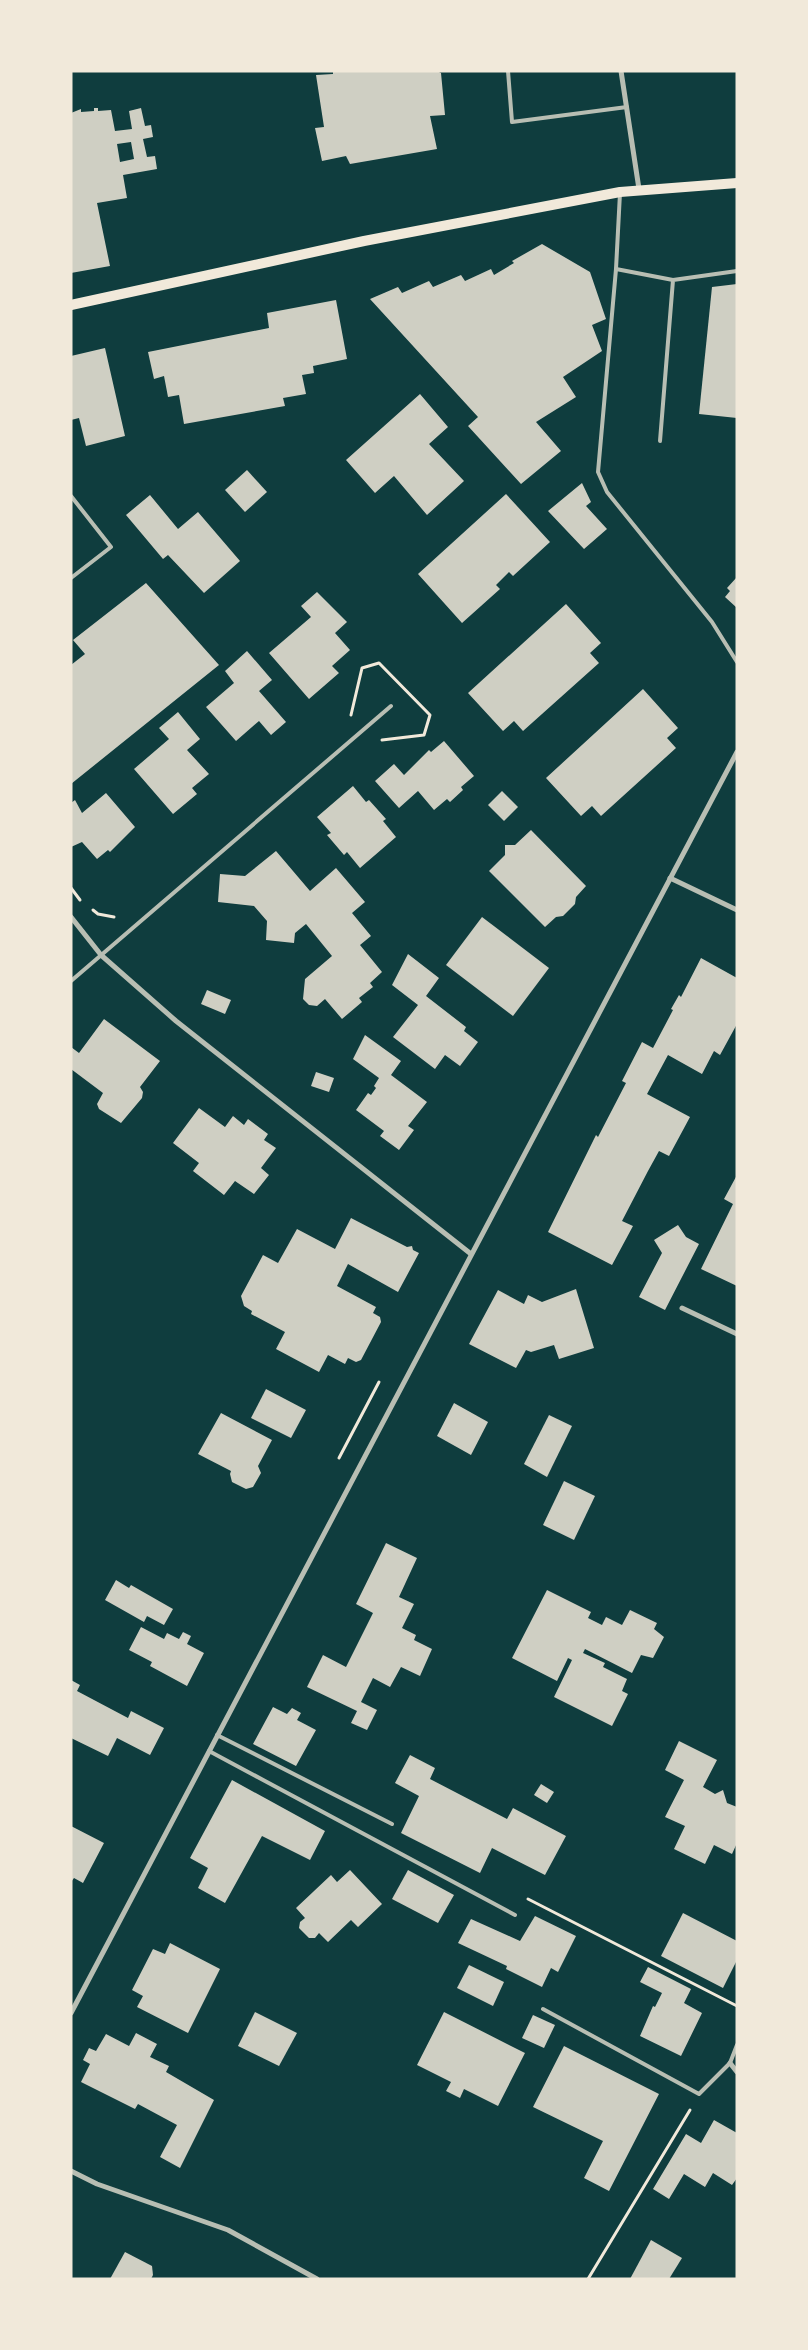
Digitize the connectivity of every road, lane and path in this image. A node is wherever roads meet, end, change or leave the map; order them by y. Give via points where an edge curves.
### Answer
1 (508, 71) edge
2 (622, 71) edge
3 (627, 107) junction
4 (737, 183) edge
5 (639, 189) junction
6 (620, 192) junction
7 (616, 269) junction
8 (737, 271) edge
9 (673, 280) junction
10 (71, 305) edge
11 (660, 441) dead end
12 (71, 496) edge
13 (71, 578) edge
14 (737, 662) edge
15 (391, 706) dead end
16 (737, 752) edge
17 (670, 878) junction
18 (737, 910) edge
19 (71, 917) edge
20 (101, 955) junction
21 (71, 981) edge
22 (471, 1254) junction
23 (682, 1308) dead end
24 (737, 1334) edge
25 (380, 1380) dead end
26 (338, 1459) dead end
27 (217, 1735) junction
28 (209, 1751) junction
29 (392, 1824) dead end
30 (526, 1898) dead end
31 (515, 1915) dead end
32 (737, 2006) edge
33 (543, 2009) dead end
34 (71, 2013) edge
35 (737, 2045) edge
36 (730, 2063) junction
37 (737, 2072) edge
38 (699, 2094) junction
39 (71, 2171) edge
40 (317, 2279) edge
41 (588, 2279) edge

1 - 3 lane via 512,122
2 - 3 street
3 - 5 street
4 - 5 main road
5 - 6 main road
6 - 7 lane
6 - 10 main road via 364,241
7 - 9 lane
7 - 14 lane via 598,472 607,492 712,622
8 - 9 lane
9 - 11 lane
12 - 13 lane via 110,547
15 - 20 lane
16 - 17 street
17 - 18 street
17 - 22 street
19 - 20 street
20 - 21 lane
20 - 22 street via 176,1021
22 - 27 street
23 - 24 street
25 - 26 path
27 - 28 street
27 - 29 lane
28 - 31 lane
28 - 34 street
30 - 32 path
33 - 38 lane
35 - 36 lane
36 - 37 street
36 - 38 lane
38 - 41 path
39 - 40 street via 97,2184 228,2230

